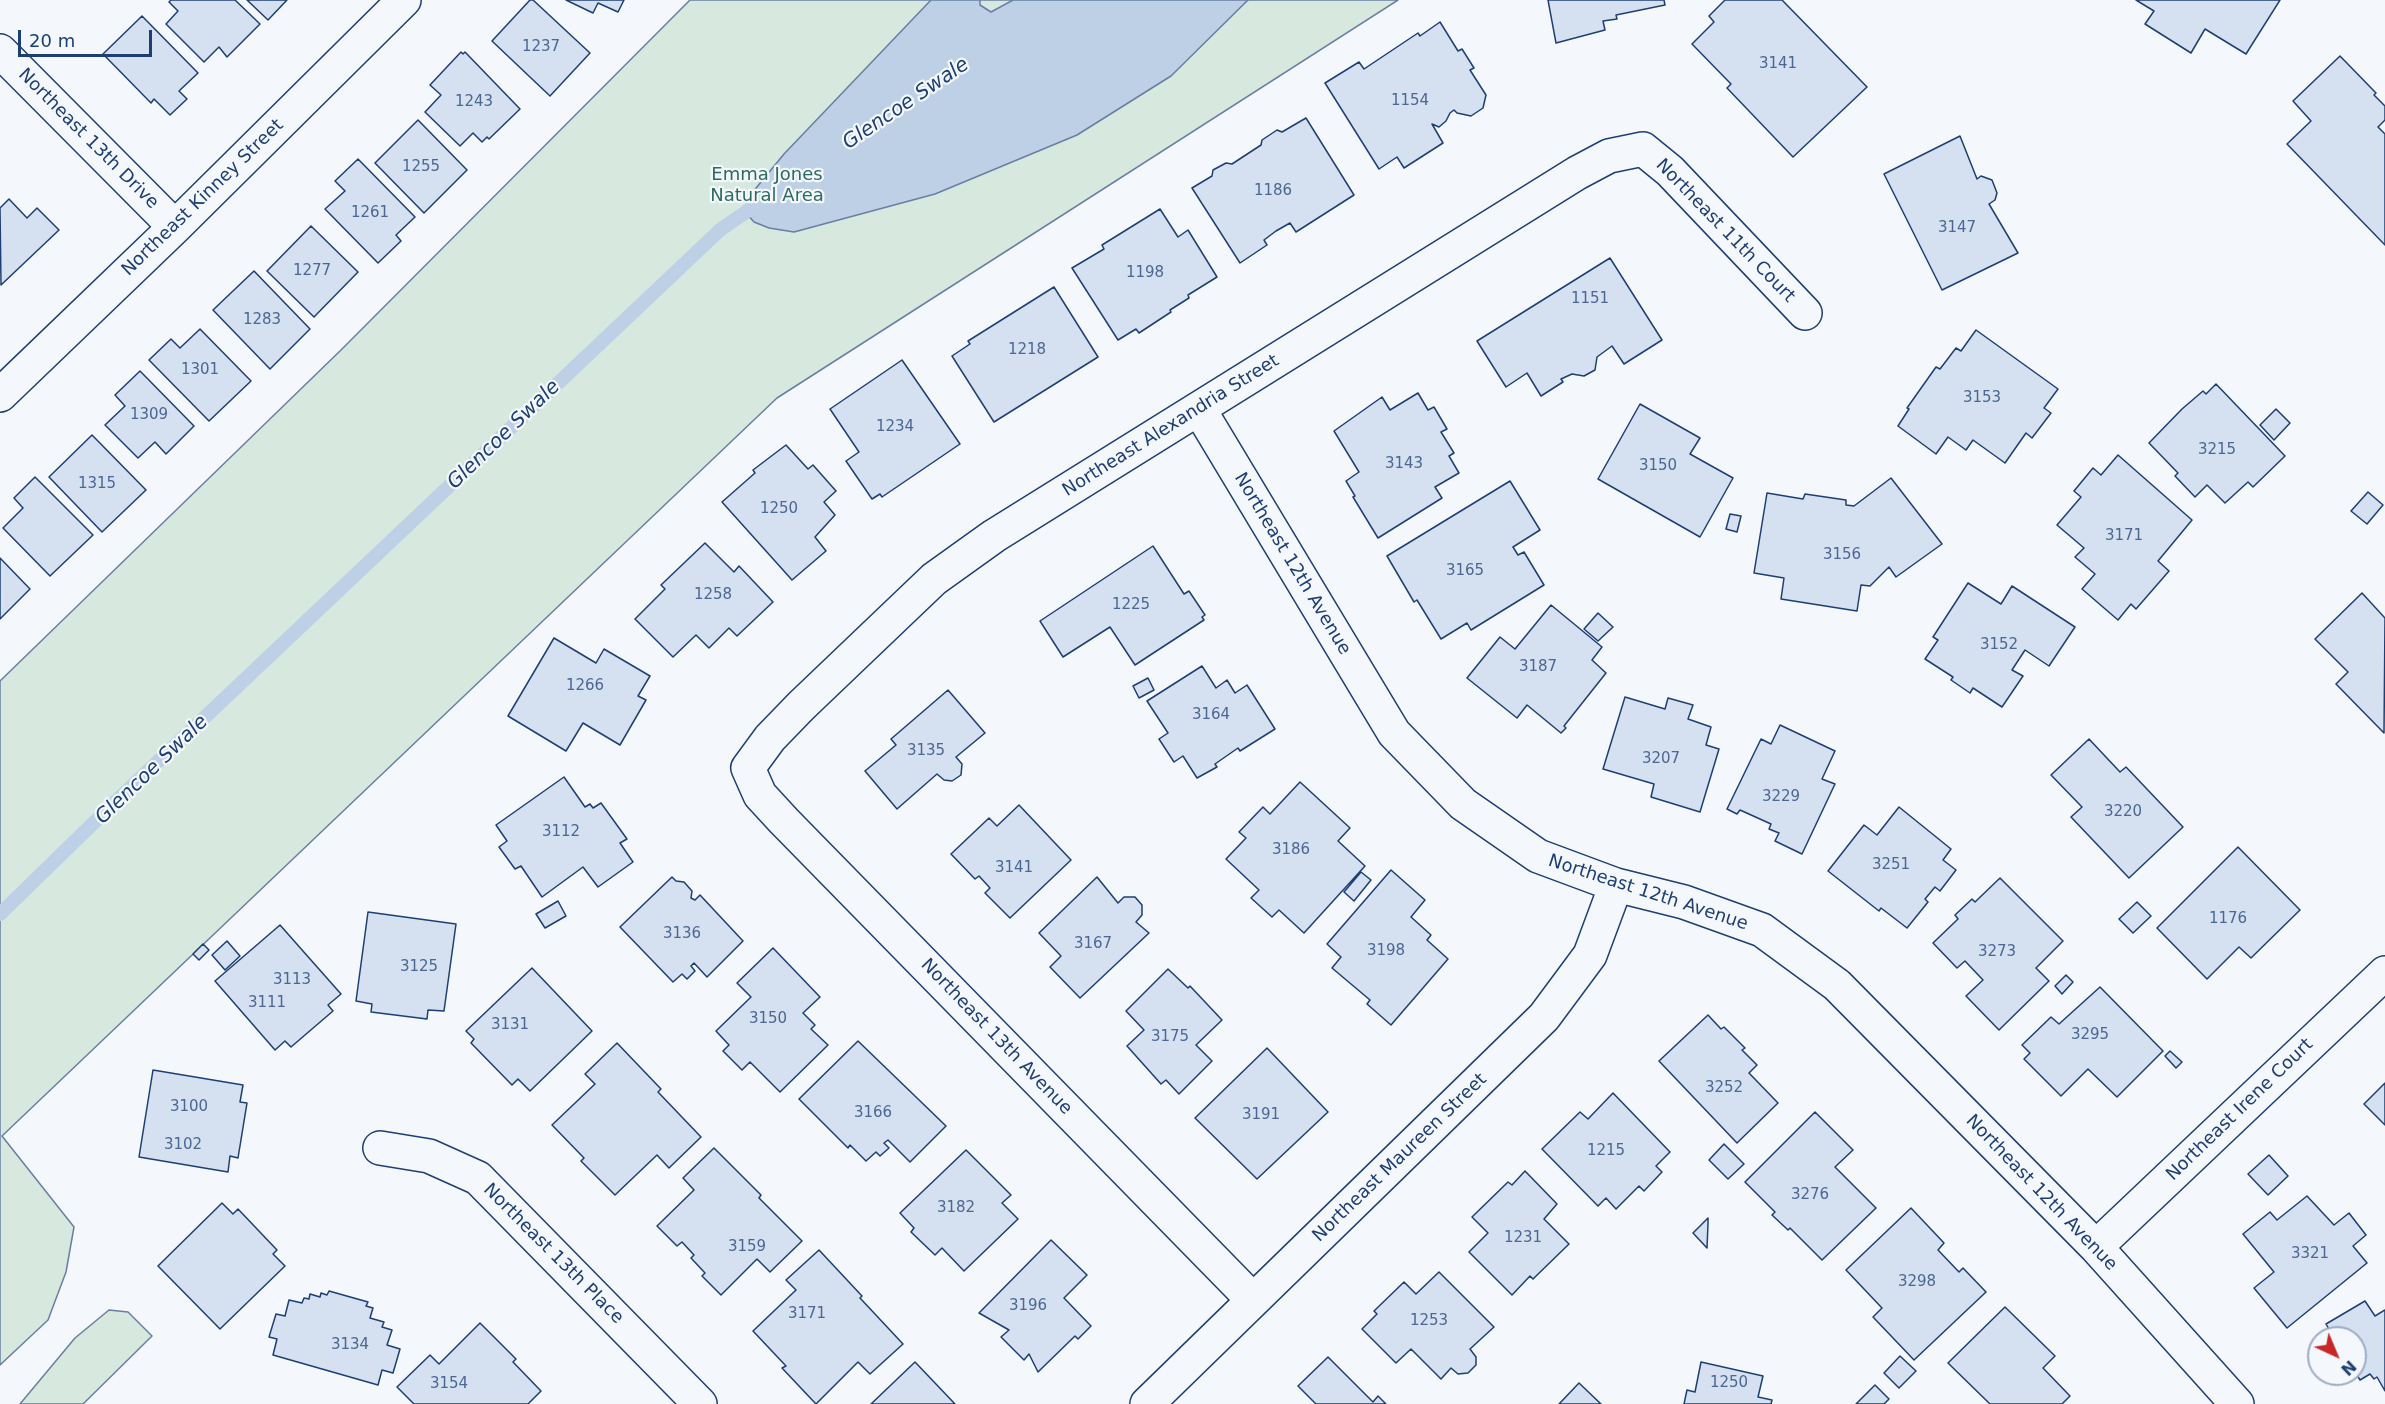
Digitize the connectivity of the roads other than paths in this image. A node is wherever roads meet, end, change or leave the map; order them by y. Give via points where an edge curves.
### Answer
1 (404, 0) edge
2 (0, 51) edge
3 (1643, 149) joint
4 (175, 227) junction
5 (1805, 314) dead end
6 (0, 395) edge
7 (1199, 409) junction
8 (748, 768) joint
9 (1616, 885) junction
10 (2385, 973) edge
11 (380, 1148) dead end
12 (2096, 1247) junction
13 (1253, 1300) junction
14 (700, 1404) edge
15 (1147, 1404) edge
16 (2237, 1404) edge

1 - 4 street, Northeast Kinney Street
2 - 4 street, Northeast 13th Drive
3 - 5 street, Northeast 11th Court via 1670,171
3 - 7 street, Northeast Alexandria Street via 1609,156 1577,173
4 - 6 street, Northeast Kinney Street
7 - 8 street, Northeast Alexandria Street via 994,536 934,579 801,706
7 - 9 street, Northeast 12th Avenue via 1394,733 1463,804 1538,856
8 - 13 street, Northeast 13th Avenue via 760,795 784,821
9 - 12 street, Northeast 12th Avenue via 1684,902 1762,930 1837,985
9 - 13 street, Northeast Maureen Street via 1590,955 1544,1017
10 - 12 street, Northeast Irene Court
11 - 14 street, Northeast 13th Place via 429,1156 478,1178
12 - 16 street, Northeast 12th Avenue
13 - 15 street, Northeast Maureen Street

